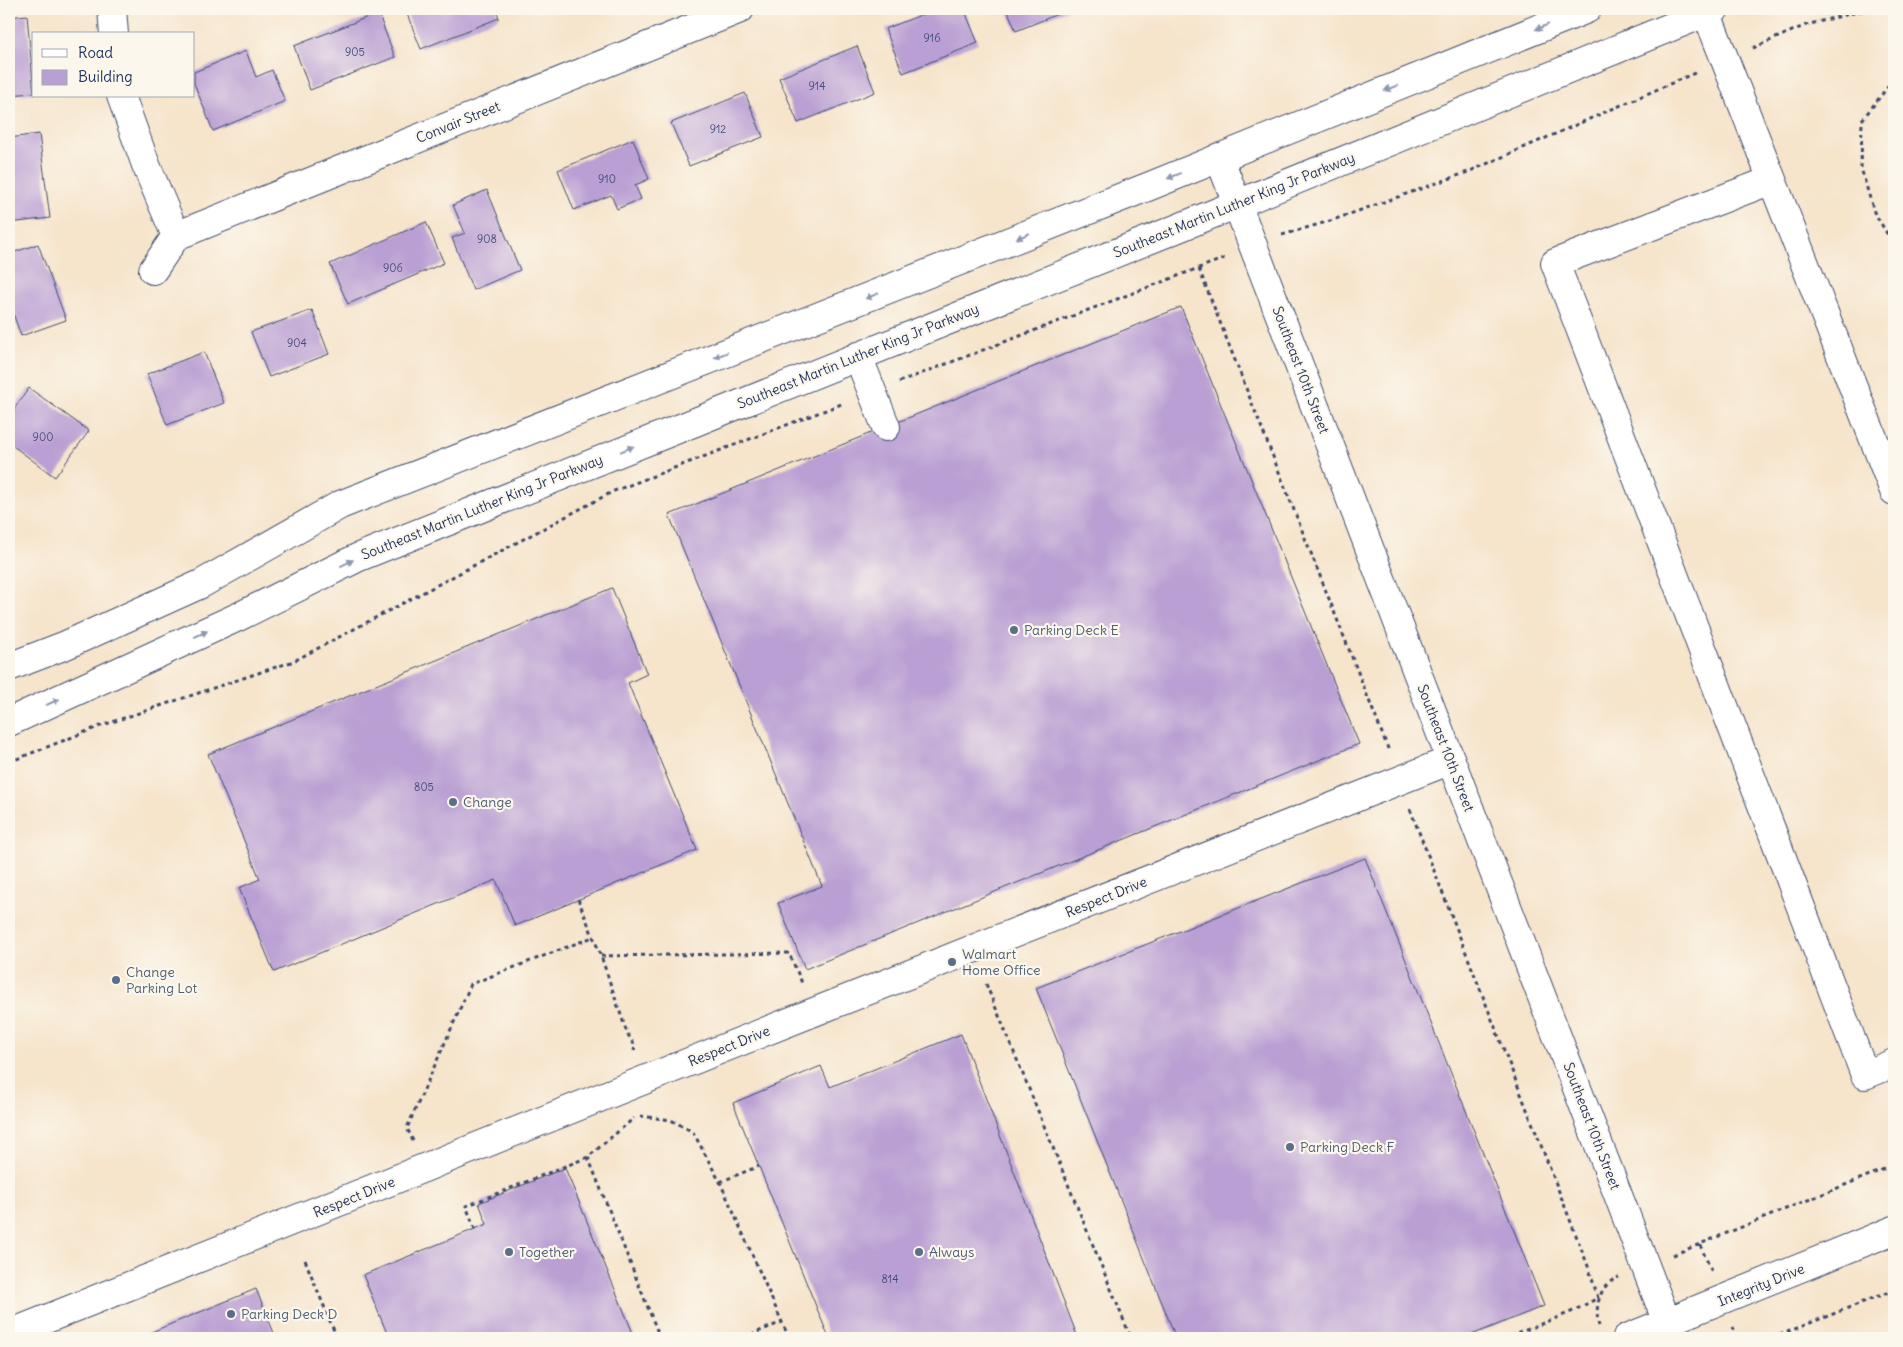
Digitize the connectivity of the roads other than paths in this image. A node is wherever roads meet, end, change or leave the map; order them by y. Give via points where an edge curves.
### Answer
1 (112, 9) edge
2 (740, 9) edge
3 (1587, 9) edge
4 (1709, 10) edge
5 (699, 16) edge
6 (114, 32) edge
7 (122, 98) edge
8 (1219, 157) junction
9 (1772, 180) junction
10 (1237, 204) junction
11 (176, 236) junction
12 (153, 270) dead end
13 (858, 356) junction
14 (886, 427) dead end
15 (1894, 491) edge
16 (9, 667) edge
17 (9, 722) edge
18 (1451, 760) junction
19 (1894, 1064) edge
20 (1894, 1230) edge
21 (1670, 1330) edge
22 (25, 1333) edge
23 (1627, 1338) edge

1 - 6 street
2 - 5 street, Convair Street
3 -> 8 street
4 - 9 street via 1724,60
4 - 10 street, Southeast Martin Luther King Jr Parkway
5 - 11 street, Convair Street
7 - 11 street
8 - 10 street, Southeast 10th Street
8 -> 16 street via 340,506 201,584
9 - 15 street
9 - 19 street via 1555,263 1865,1075
10 - 13 street, Southeast Martin Luther King Jr Parkway
10 - 18 street, Southeast 10th Street
11 - 12 street
13 - 14 street
17 -> 13 street, Southeast Martin Luther King Jr Parkway via 359,557
18 - 21 street, Southeast 10th Street
18 - 22 street, Respect Drive via 814,1012
20 - 21 street, Integrity Drive via 1740,1293
21 - 23 street, Integrity Drive

